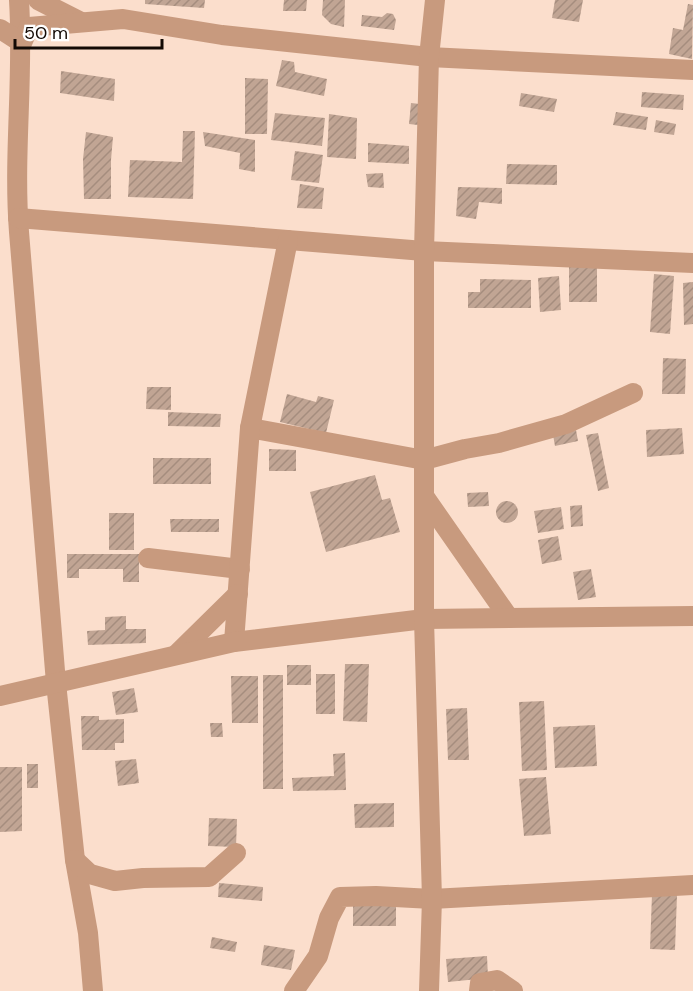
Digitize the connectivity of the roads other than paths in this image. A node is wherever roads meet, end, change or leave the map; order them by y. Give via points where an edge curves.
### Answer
1 (19, 0) edge
2 (38, 0) edge
3 (435, 0) edge
4 (82, 23) junction
5 (0, 29) edge
6 (22, 43) junction
7 (429, 57) junction
8 (693, 70) edge
9 (18, 218) junction
10 (288, 240) junction
11 (424, 251) junction
12 (693, 263) edge
13 (633, 393) dead end
14 (250, 428) junction
15 (424, 460) junction
16 (424, 496) junction
17 (148, 558) dead end
18 (240, 568) junction
19 (238, 594) junction
20 (693, 616) edge
21 (509, 618) junction
22 (424, 619) junction
23 (234, 642) junction
24 (177, 654) junction
25 (56, 683) junction
26 (0, 696) edge
27 (236, 853) dead end
28 (75, 860) junction
29 (693, 885) edge
30 (432, 899) junction
31 (93, 991) edge
32 (294, 991) edge
33 (429, 991) edge
34 (479, 991) edge
35 (513, 991) edge

1 - 6 street
2 - 4 street
3 - 7 street
4 - 6 street via 29,27
4 - 7 street via 123,19 222,35
5 - 6 street
6 - 9 street
7 - 8 street
7 - 11 street
9 - 10 street
9 - 25 street
10 - 11 street
10 - 14 street
11 - 12 street
11 - 15 street
13 - 15 street via 566,424
14 - 15 street
14 - 18 street
15 - 16 street
16 - 21 street
16 - 22 street
17 - 18 street
18 - 19 street
19 - 23 street
19 - 24 street
20 - 21 street
21 - 22 street
22 - 23 street
22 - 30 street
23 - 24 street
24 - 25 street
25 - 26 street
25 - 28 street
27 - 28 street via 208,877 115,881 90,874
28 - 31 street
29 - 30 street
30 - 32 street via 340,897 318,956
30 - 33 street
34 - 35 street via 480,983 498,980

